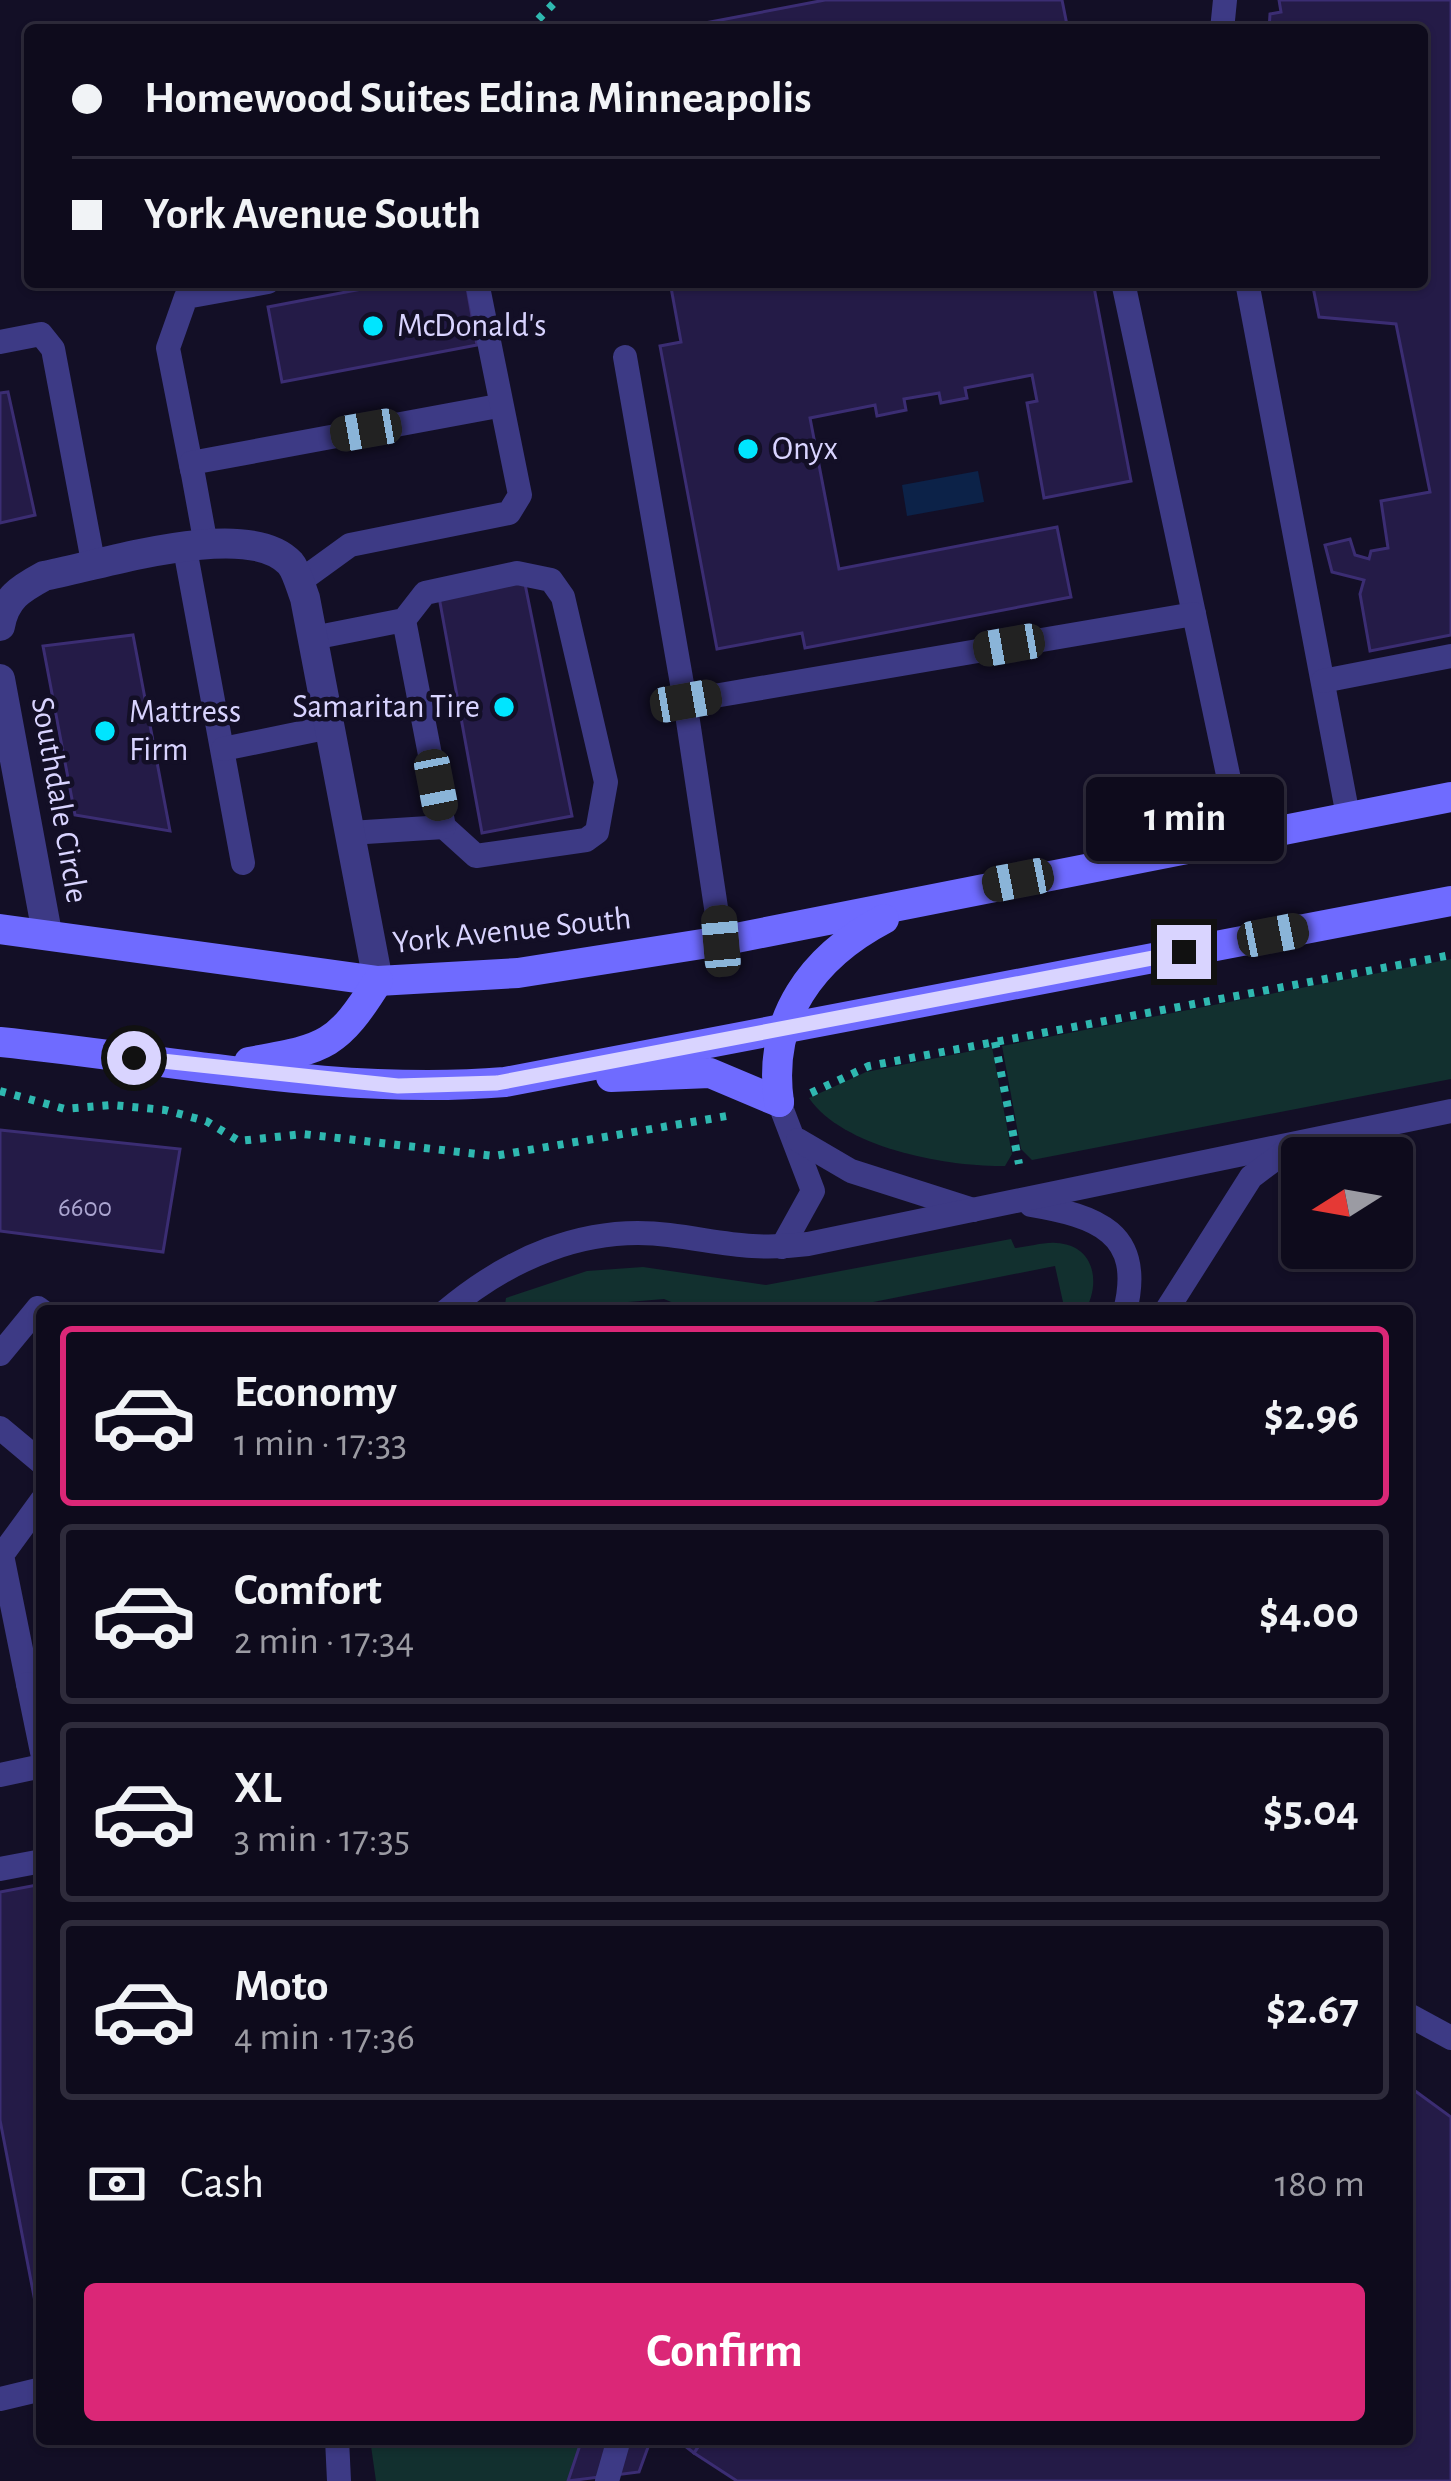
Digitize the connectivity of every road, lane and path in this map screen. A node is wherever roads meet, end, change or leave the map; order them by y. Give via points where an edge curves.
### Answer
1 (557, 0) edge
2 (534, 24) edge
3 (235, 288) edge
4 (478, 288) edge
5 (1124, 288) edge
6 (1248, 288) edge
7 (0, 342) edge
8 (625, 357) dead end
9 (498, 406) junction
10 (192, 470) junction
11 (195, 547) junction
12 (94, 567) junction
13 (299, 582) junction
14 (1, 612) edge
15 (1194, 614) junction
16 (404, 620) junction
17 (313, 638) junction
18 (1451, 656) edge
19 (0, 679) edge
20 (1323, 681) junction
21 (686, 701) junction
22 (330, 727) junction
23 (223, 749) junction
24 (1451, 797) edge
25 (1348, 816) junction
26 (444, 827) junction
27 (350, 833) junction
28 (1241, 836) junction
29 (243, 862) dead end
30 (1451, 901) edge
31 (916, 902) junction
32 (0, 929) edge
33 (47, 933) junction
34 (721, 941) junction
35 (378, 981) junction
36 (783, 1029) junction
37 (0, 1042) edge
38 (995, 1042) dead end
39 (213, 1069) junction
40 (497, 1083) junction
41 (779, 1102) junction
42 (1451, 1111) edge
43 (1328, 1137) edge
44 (797, 1140) junction
45 (1281, 1147) edge
46 (1281, 1154) edge
47 (1019, 1164) dead end
48 (1017, 1202) junction
49 (976, 1211) junction
50 (782, 1247) junction
51 (455, 1305) edge
52 (1125, 1305) edge
53 (1170, 1305) edge
54 (36, 1310) edge
55 (0, 1354) edge
56 (0, 1428) edge
57 (36, 1458) edge
58 (36, 1508) edge
59 (35, 1683) edge
60 (36, 1767) edge
61 (0, 1774) edge
62 (36, 1862) edge
63 (0, 1869) edge
64 (1413, 2017) edge
65 (1451, 2038) edge
66 (36, 2390) edge
67 (0, 2399) edge
68 (337, 2445) edge
69 (617, 2445) edge
70 (607, 2479) edge
71 (339, 2481) edge

1 - 2 path
3 - 10 lane via 186,297 168,348
4 - 9 lane
5 - 15 lane
6 - 20 lane
7 - 12 lane via 40,334 53,349
8 - 21 lane
9 - 10 lane via 191,463
9 - 13 lane via 520,495 509,513 350,545
10 - 11 lane
11 - 12 street
11 - 13 street via 262,545 291,564
11 - 23 lane
12 - 14 street via 44,576
13 - 17 street
15 - 21 lane
15 - 28 lane
16 - 17 lane
16 - 26 lane
16 - 26 lane via 425,593 517,573 551,580 563,597 606,782 597,832 586,839 476,856
17 - 22 street
18 - 20 lane
19 - 33 street, Southdale Circle
20 - 25 lane
21 - 34 lane
22 - 23 lane
22 - 27 street
23 - 29 lane
24 - 25 street, York Avenue South
25 - 28 street, York Avenue South
26 - 27 lane
27 - 35 street
28 - 31 street, York Avenue South
30 - 36 street
31 - 34 street, York Avenue South
31 - 36 street via 841,942 804,986
32 - 33 street, York Avenue South
33 - 35 street, York Avenue South
34 - 35 street, York Avenue South via 518,973
35 - 39 street via 346,1031 303,1052
36 - 40 street
36 - 41 street via 774,1068
37 - 39 street
38 - 47 path
39 - 40 street via 433,1088
40 - 41 street via 710,1072
41 - 44 lane
42 - 43 lane
44 - 49 lane via 851,1171
44 - 50 lane via 813,1191
45 - 48 lane
46 - 53 lane via 1251,1177
48 - 49 lane
48 - 52 lane via 1085,1214 1114,1232 1127,1263
49 - 50 lane
50 - 51 lane via 715,1246 668,1235 560,1244 519,1260
54 - 55 lane
56 - 57 lane
58 - 59 lane via 2,1555
60 - 61 lane
62 - 63 lane
64 - 65 lane
66 - 67 lane
68 - 71 lane
69 - 70 lane

